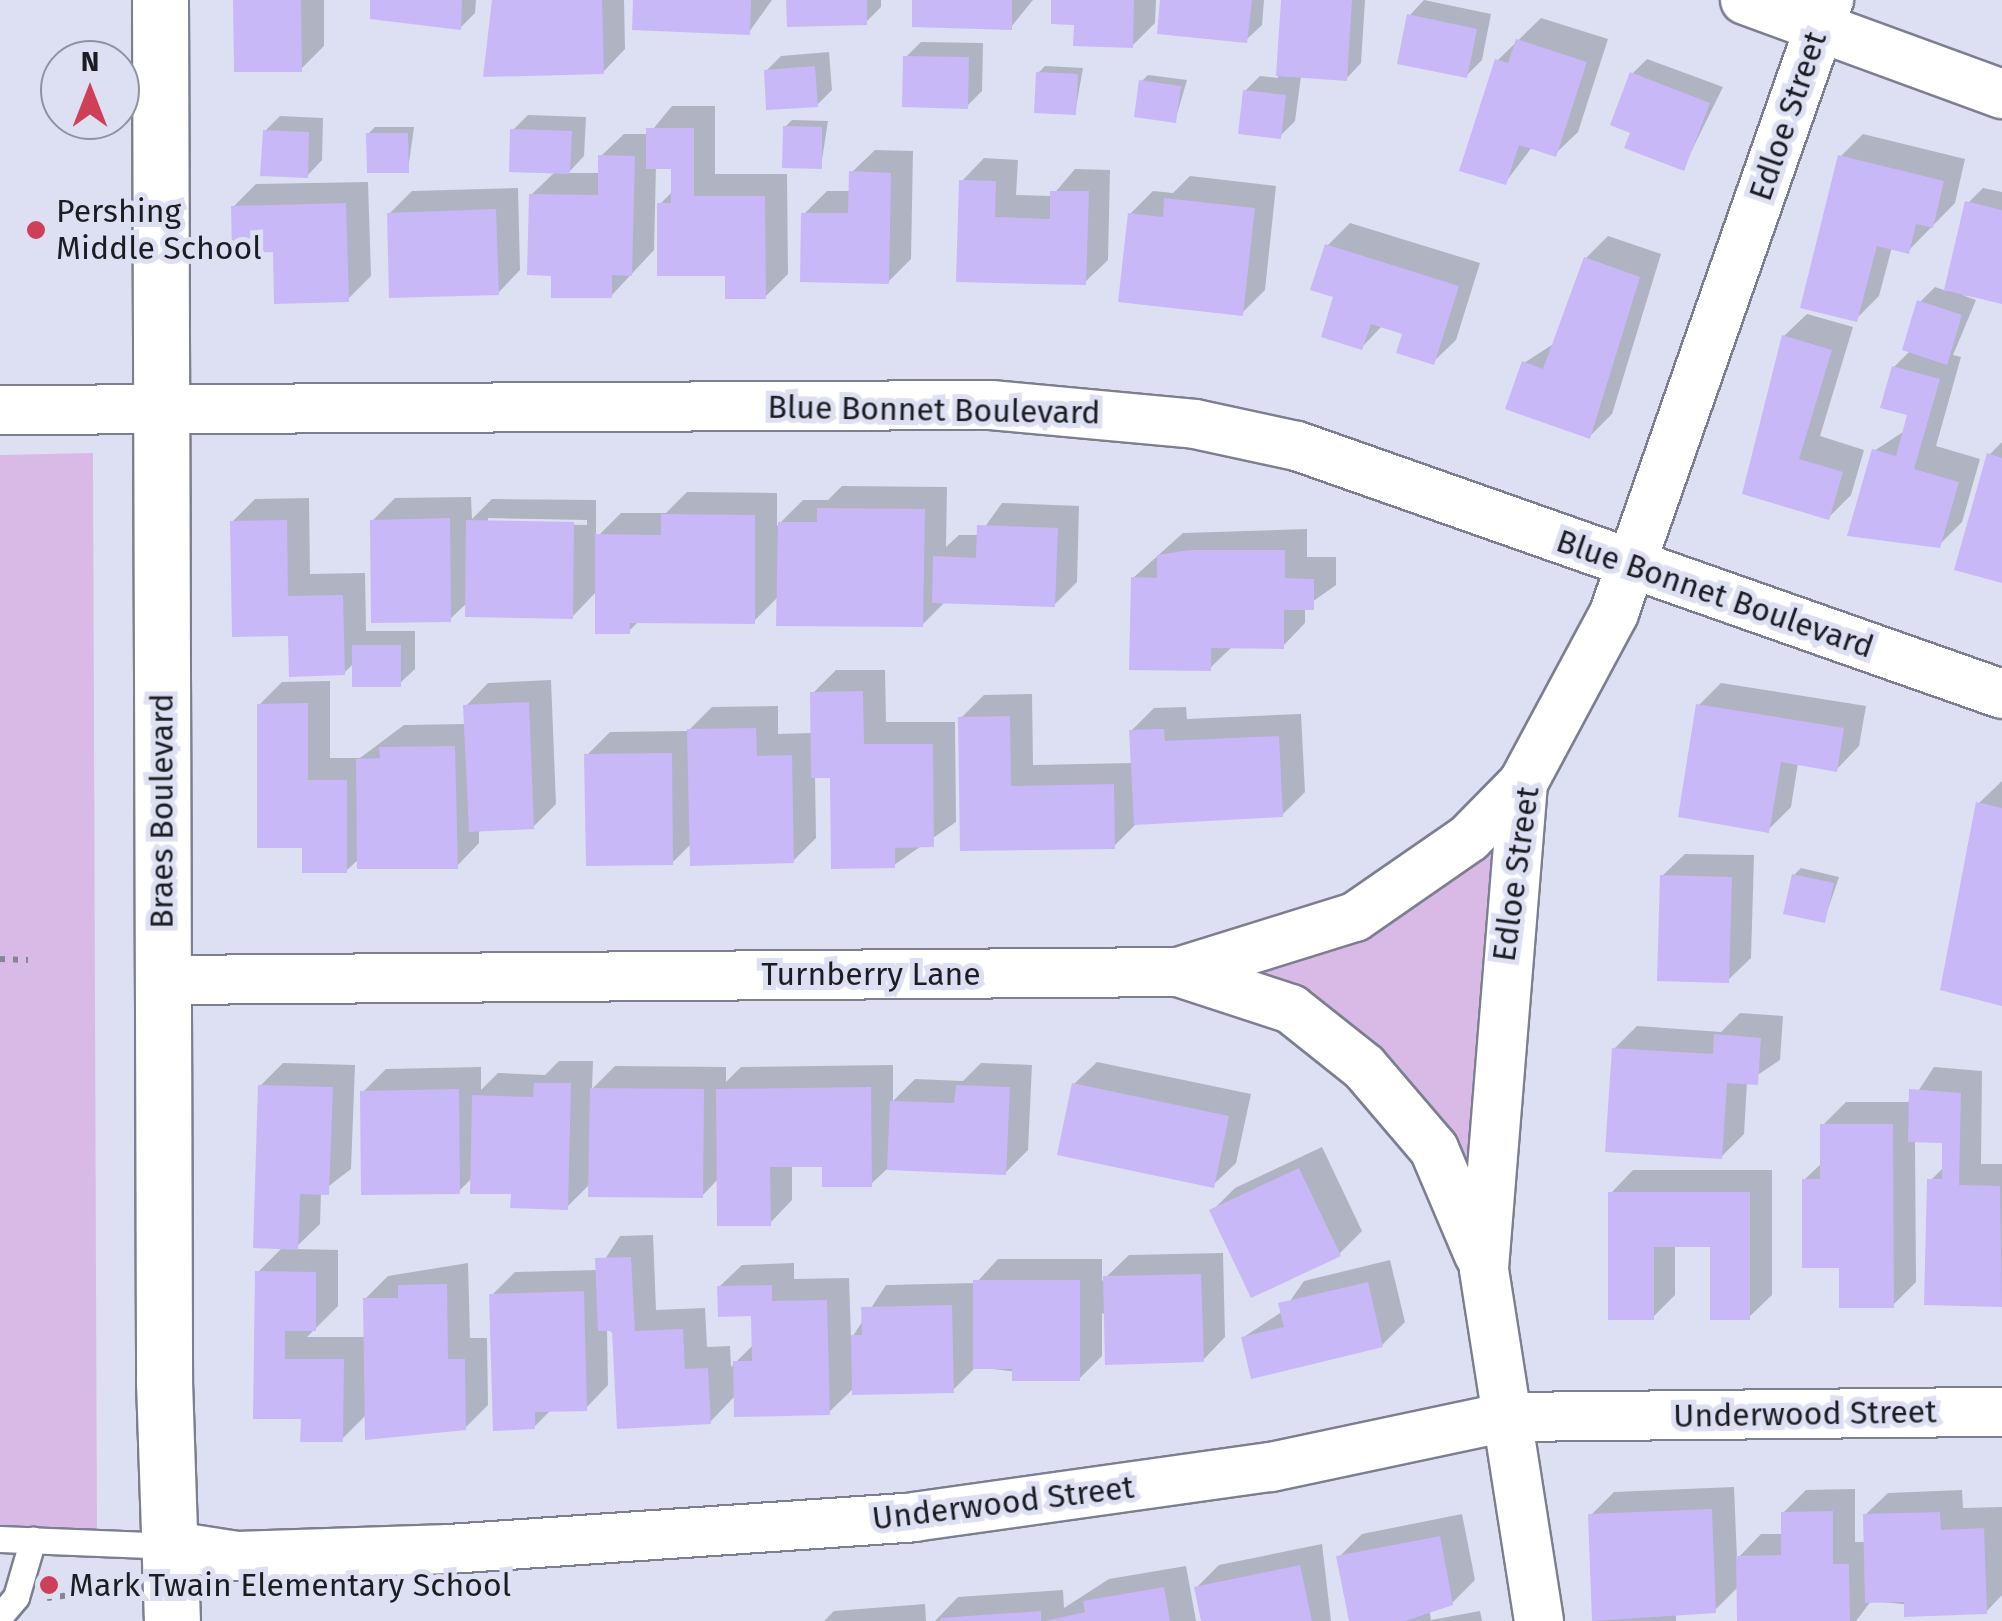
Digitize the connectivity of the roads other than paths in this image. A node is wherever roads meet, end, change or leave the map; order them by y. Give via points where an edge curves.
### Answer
1 (160, 0) edge
2 (1745, 0) edge
3 (1824, 13) edge
4 (2002, 94) edge
5 (160, 409) junction
6 (0, 410) edge
7 (1630, 564) junction
8 (2002, 694) edge
9 (1524, 783) junction
10 (1178, 972) junction
11 (164, 980) junction
12 (1484, 1268) junction
13 (2002, 1412) edge
14 (1507, 1417) junction
15 (0, 1539) edge
16 (33, 1539) junction
17 (174, 1546) junction
18 (152, 1604) edge
19 (0, 1616) edge
20 (1539, 1621) edge

1 - 5 street, Braes Boulevard
2 - 3 street
3 - 4 street
3 - 7 street, Edloe Street
5 - 6 street, Blue Bonnet Boulevard
5 - 7 street, Blue Bonnet Boulevard via 1093,411 1297,446
5 - 11 street, Braes Boulevard
7 - 8 street, Blue Bonnet Boulevard
7 - 9 street, Edloe Street
9 - 10 street, Turnberry Lane via 1468,838 1355,918
9 - 12 street, Edloe Street
10 - 11 street, Turnberry Lane
10 - 12 street via 1290,1009 1364,1067 1434,1150
11 - 17 street, Braes Boulevard via 164,1381
12 - 14 street, Edloe Street
13 - 14 street, Underwood Street
14 - 17 street, Underwood Street via 1271,1467 894,1519 449,1549 237,1556
14 - 20 street, Edloe Street
15 - 16 lane, Underwood Street
16 - 17 lane, Underwood Street
16 - 19 lane via 16,1596
17 - 18 street, Braes Boulevard

